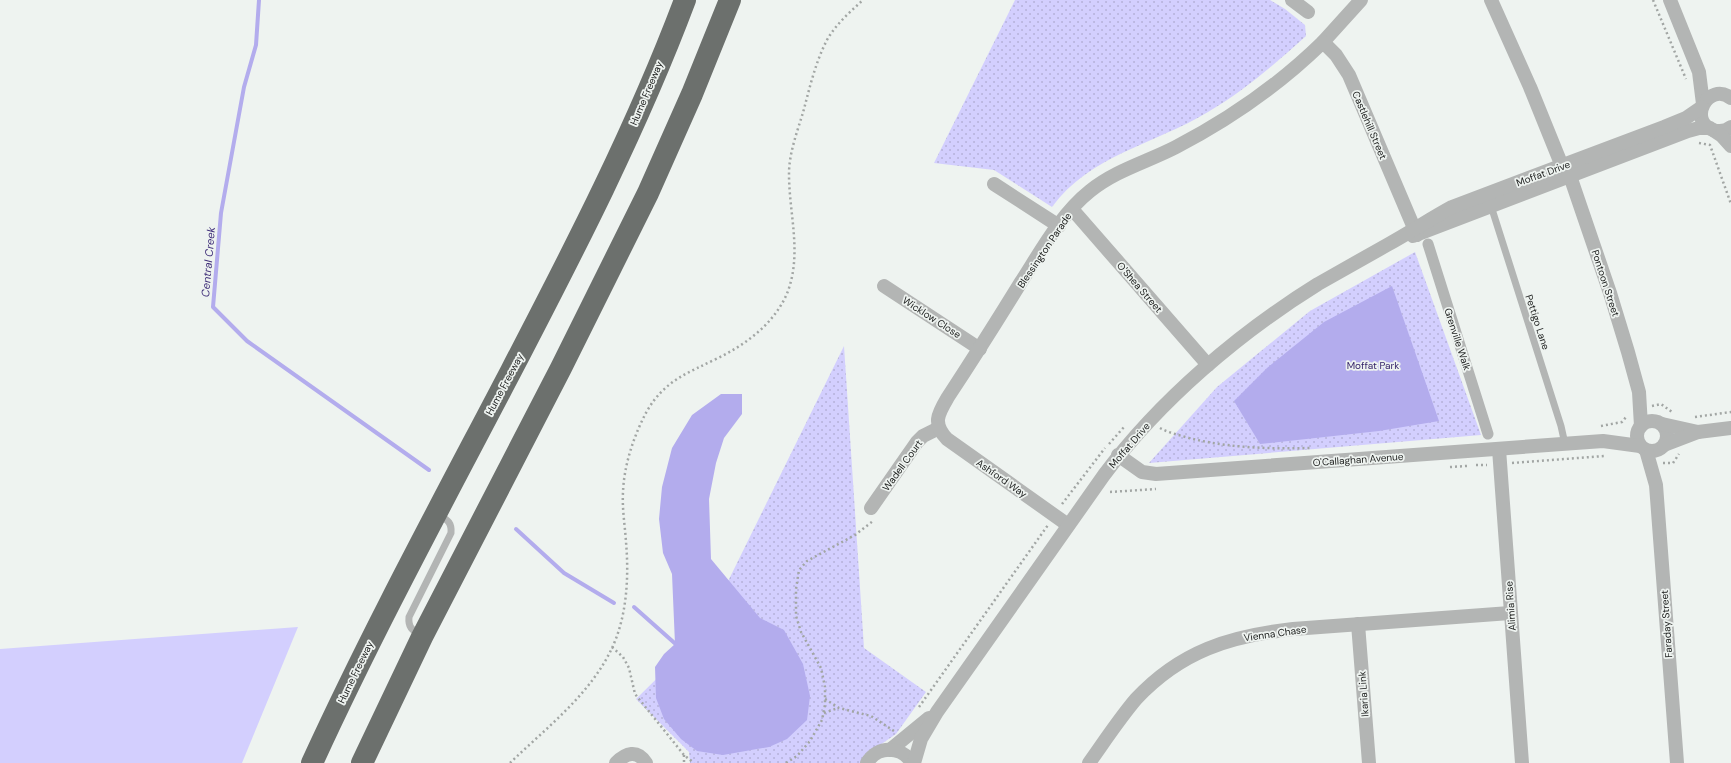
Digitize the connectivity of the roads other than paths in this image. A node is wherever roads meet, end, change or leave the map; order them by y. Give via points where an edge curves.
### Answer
1 (685, 0) edge
2 (730, 0) edge
3 (1292, 0) edge
4 (1361, 0) edge
5 (1491, 0) edge
6 (1670, 0) edge
7 (1308, 12) dead end
8 (1323, 42) junction
9 (1699, 72) junction
10 (1729, 96) edge
11 (1702, 106) junction
12 (1731, 127) edge
13 (1711, 129) junction
14 (1731, 146) edge
15 (1566, 171) junction
16 (994, 184) dead end
17 (1491, 206) junction
18 (1072, 209) junction
19 (1059, 226) junction
20 (1416, 232) junction
21 (1428, 244) dead end
22 (884, 286) dead end
23 (980, 348) junction
24 (1208, 365) junction
25 (1644, 407) junction
26 (1660, 423) junction
27 (1640, 427) junction
28 (939, 428) junction
29 (1731, 428) edge
30 (1698, 432) junction
31 (1488, 434) dead end
32 (1603, 441) junction
33 (1565, 444) junction
34 (1663, 447) junction
35 (1643, 448) junction
36 (1499, 449) junction
37 (1118, 456) junction
38 (1656, 485) junction
39 (436, 513) junction
40 (873, 514) road end
41 (1068, 525) junction
42 (1510, 613) junction
43 (1358, 624) junction
44 (422, 637) junction
45 (937, 712) junction
46 (890, 750) junction
47 (1365, 762) edge
48 (312, 763) edge
49 (362, 763) edge
50 (616, 763) edge
51 (646, 763) edge
52 (867, 763) edge
53 (913, 763) edge
54 (1089, 763) edge
55 (1522, 763) edge
56 (1677, 763) edge

1 - 39 highway, Hume Freeway via 633,124 574,249
2 - 44 highway via 648,193
3 - 7 street
4 - 8 street
5 - 15 street, Pontoon Street
6 - 9 street
8 - 18 street, Blessington Parade via 1267,92 1236,114 1180,145 1105,180 1082,197
8 - 20 street, Castlehill Street via 1336,55 1349,75
9 - 10 street
9 - 11 street
10 - 11 street, Moffat Drive via 1712,96
11 - 13 street via 1702,119
11 - 15 street, Moffat Drive via 1686,118
12 - 13 street, Moffat Drive via 1723,130
13 - 14 street
13 - 15 street, Moffat Drive via 1699,128
15 - 17 street, Moffat Drive
15 - 20 street, Moffat Drive via 1452,207
15 - 25 street, Pontoon Street via 1610,293
16 - 19 street
17 - 20 street, Moffat Drive
17 - 33 lane, Pettigo Lane
18 - 19 street, Blessington Parade
18 - 24 street, O'Shea Street
19 - 23 street, Blessington Parade
20 - 24 street, Moffat Drive via 1317,285
21 - 31 street, Grenville Walk
22 - 23 street, Wicklow Close
23 - 28 street, Blessington Parade via 940,410
24 - 37 street, Moffat Drive
25 - 26 street, Pontoon Street
25 - 27 street, Pontoon Street
26 - 27 street via 1648,421
26 - 30 street
26 - 34 street via 1668,436
27 - 32 street, O'Callaghan Avenue
27 - 35 street via 1637,437
28 - 40 street, Wadell Court via 917,442
28 - 41 street, Ashford Way via 947,440
29 - 30 street
30 - 34 street
32 - 33 street, O'Callaghan Avenue
32 - 35 street, O'Callaghan Avenue
33 - 36 street, O'Callaghan Avenue
34 - 35 street via 1653,451
34 - 38 street, Faraday Street
35 - 38 street, Faraday Street
36 - 37 street, O'Callaghan Avenue via 1156,474 1142,472
36 - 42 street, Alimia Rise
37 - 41 street, Moffat Drive
38 - 56 street, Faraday Street
39 - 44 lane via 449,521 452,527 451,534 409,617 410,629
39 - 48 highway, Hume Freeway via 350,680
41 - 45 street, Moffat Drive
42 - 43 street, Vienna Chase
42 - 55 street, Alimia Rise
43 - 47 street, Ikaria Link
43 - 54 street, Vienna Chase via 1261,632 1198,652 1154,682 1136,700
44 - 49 highway
45 - 46 street, Moffat Drive via 900,732
45 - 53 street, Moffat Drive
46 - 52 street, Moffat Drive via 875,754
46 - 53 street via 905,754
50 - 51 street via 626,754 632,753 641,756

